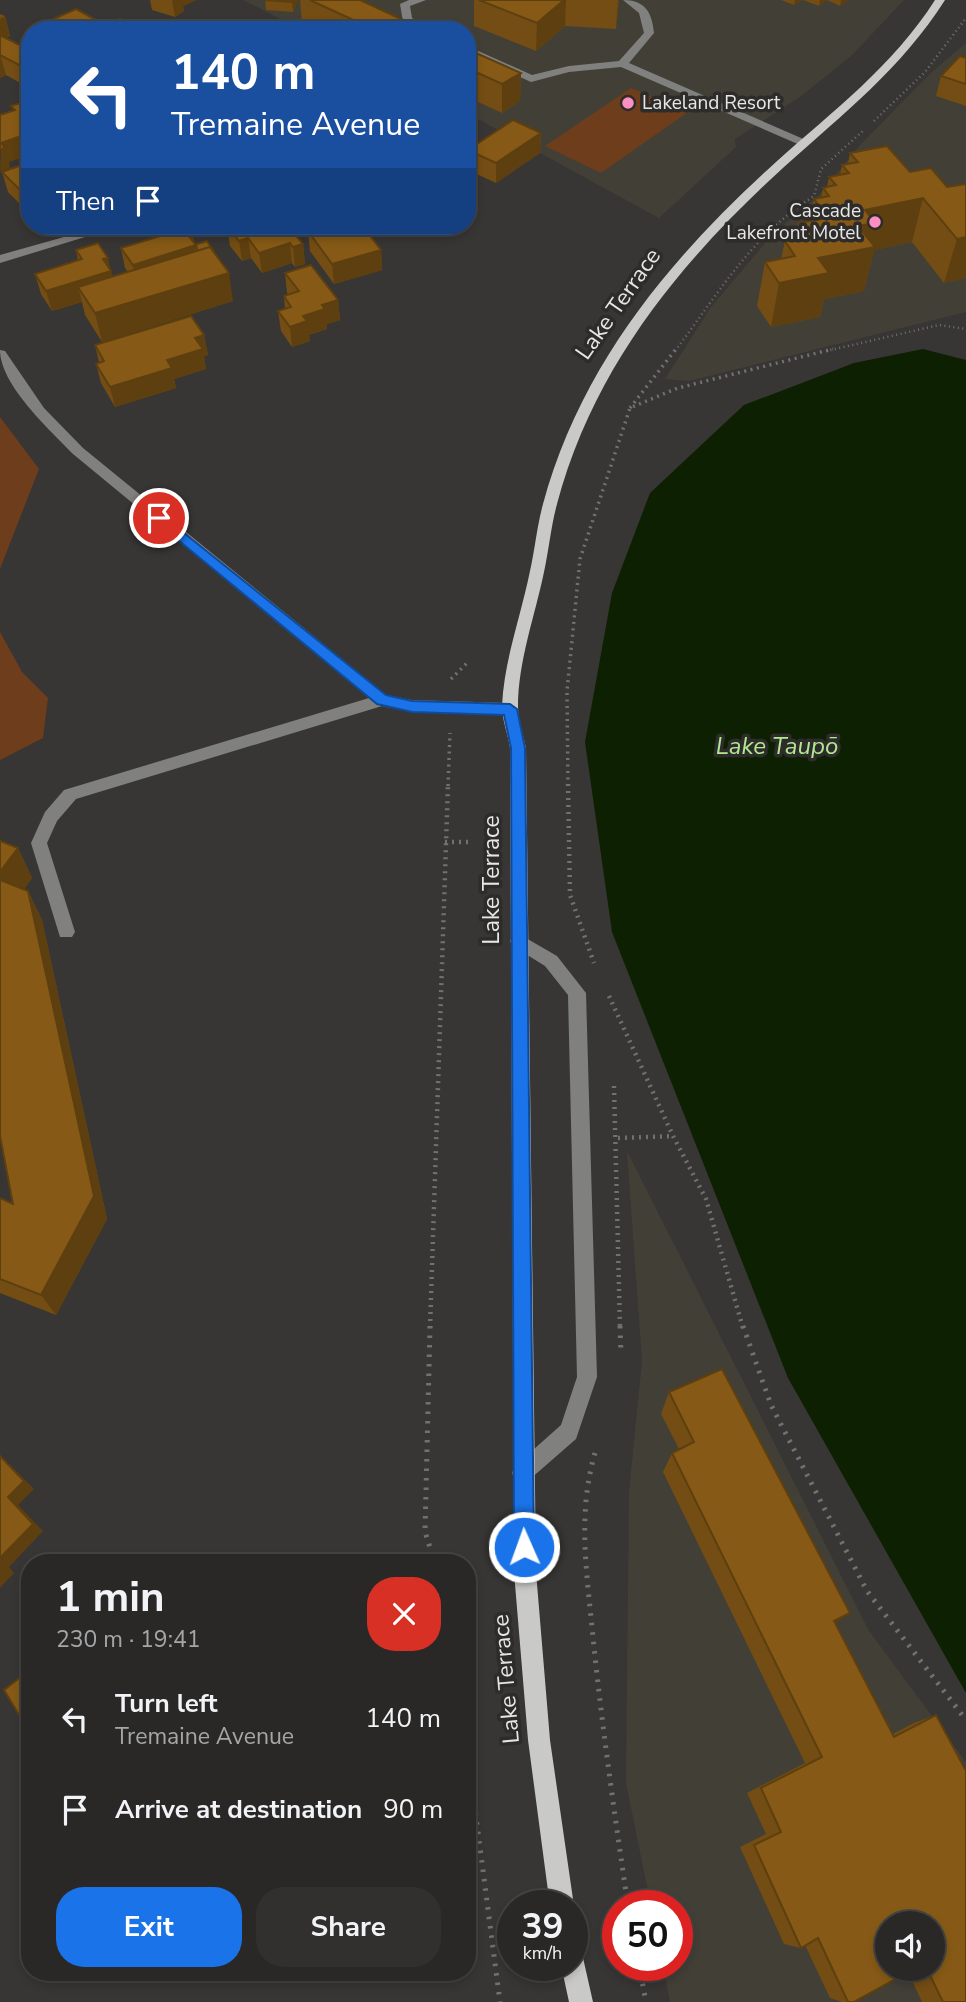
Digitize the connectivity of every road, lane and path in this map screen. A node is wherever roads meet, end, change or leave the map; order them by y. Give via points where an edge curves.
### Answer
1 (421, 0) edge
2 (628, 0) edge
3 (940, 0) edge
4 (966, 18) edge
5 (409, 21) edge
6 (476, 53) edge
7 (622, 64) junction
8 (804, 144) junction
9 (84, 235) edge
10 (0, 259) edge
11 (966, 329) edge
12 (0, 354) edge
13 (630, 408) junction
14 (469, 661) dead end
15 (382, 700) junction
16 (452, 708) junction
17 (510, 709) junction
18 (445, 842) junction
19 (472, 842) dead end
20 (569, 843) junction
21 (559, 844) dead end
22 (65, 932) dead end
23 (519, 941) junction
24 (595, 967) dead end
25 (605, 988) dead end
26 (610, 998) junction
27 (610, 1024) dead end
28 (613, 1075) dead end
29 (673, 1136) junction
30 (618, 1138) junction
31 (622, 1359) dead end
32 (600, 1442) dead end
33 (522, 1473) junction
34 (432, 1554) edge
35 (966, 1720) edge
36 (476, 1819) edge
37 (560, 1890) edge
38 (626, 1890) edge
39 (577, 1981) edge
40 (642, 1981) edge
41 (499, 2002) edge
42 (581, 2002) edge
43 (646, 2002) edge

1 - 5 street via 405,4
2 - 7 street via 638,4 648,19 649,33
3 - 8 main road, Lake Terrace via 902,53
4 - 13 path via 925,72 821,169 814,197 774,225 705,306 662,368 637,392
6 - 7 street via 531,79 569,69
7 - 8 street
8 - 17 main road, Lake Terrace via 725,214 670,271 620,341 582,410 552,495 516,658
9 - 10 street
11 - 13 path via 939,325 798,356 678,388
12 - 15 street via 39,411 78,452
13 - 20 path via 580,559 567,691
14 - 16 path via 450,677
15 - 16 street
15 - 22 street via 70,794 51,817 39,843
16 - 17 street
16 - 18 path
17 - 23 main road, Lake Terrace via 518,748
18 - 19 path
18 - 34 path via 425,1532
20 - 21 path
20 - 24 path via 570,895
23 - 33 main road, Lake Terrace
23 - 33 street via 551,961 577,993 587,1377 569,1432
25 - 26 path
26 - 27 path
26 - 29 path
28 - 30 path
29 - 30 path
29 - 35 path via 706,1199 771,1405 867,1591
30 - 31 path
32 - 38 path via 586,1488 588,1581 602,1726
33 - 37 main road, Lake Terrace via 538,1740
36 - 41 path
39 - 42 main road
40 - 43 path

